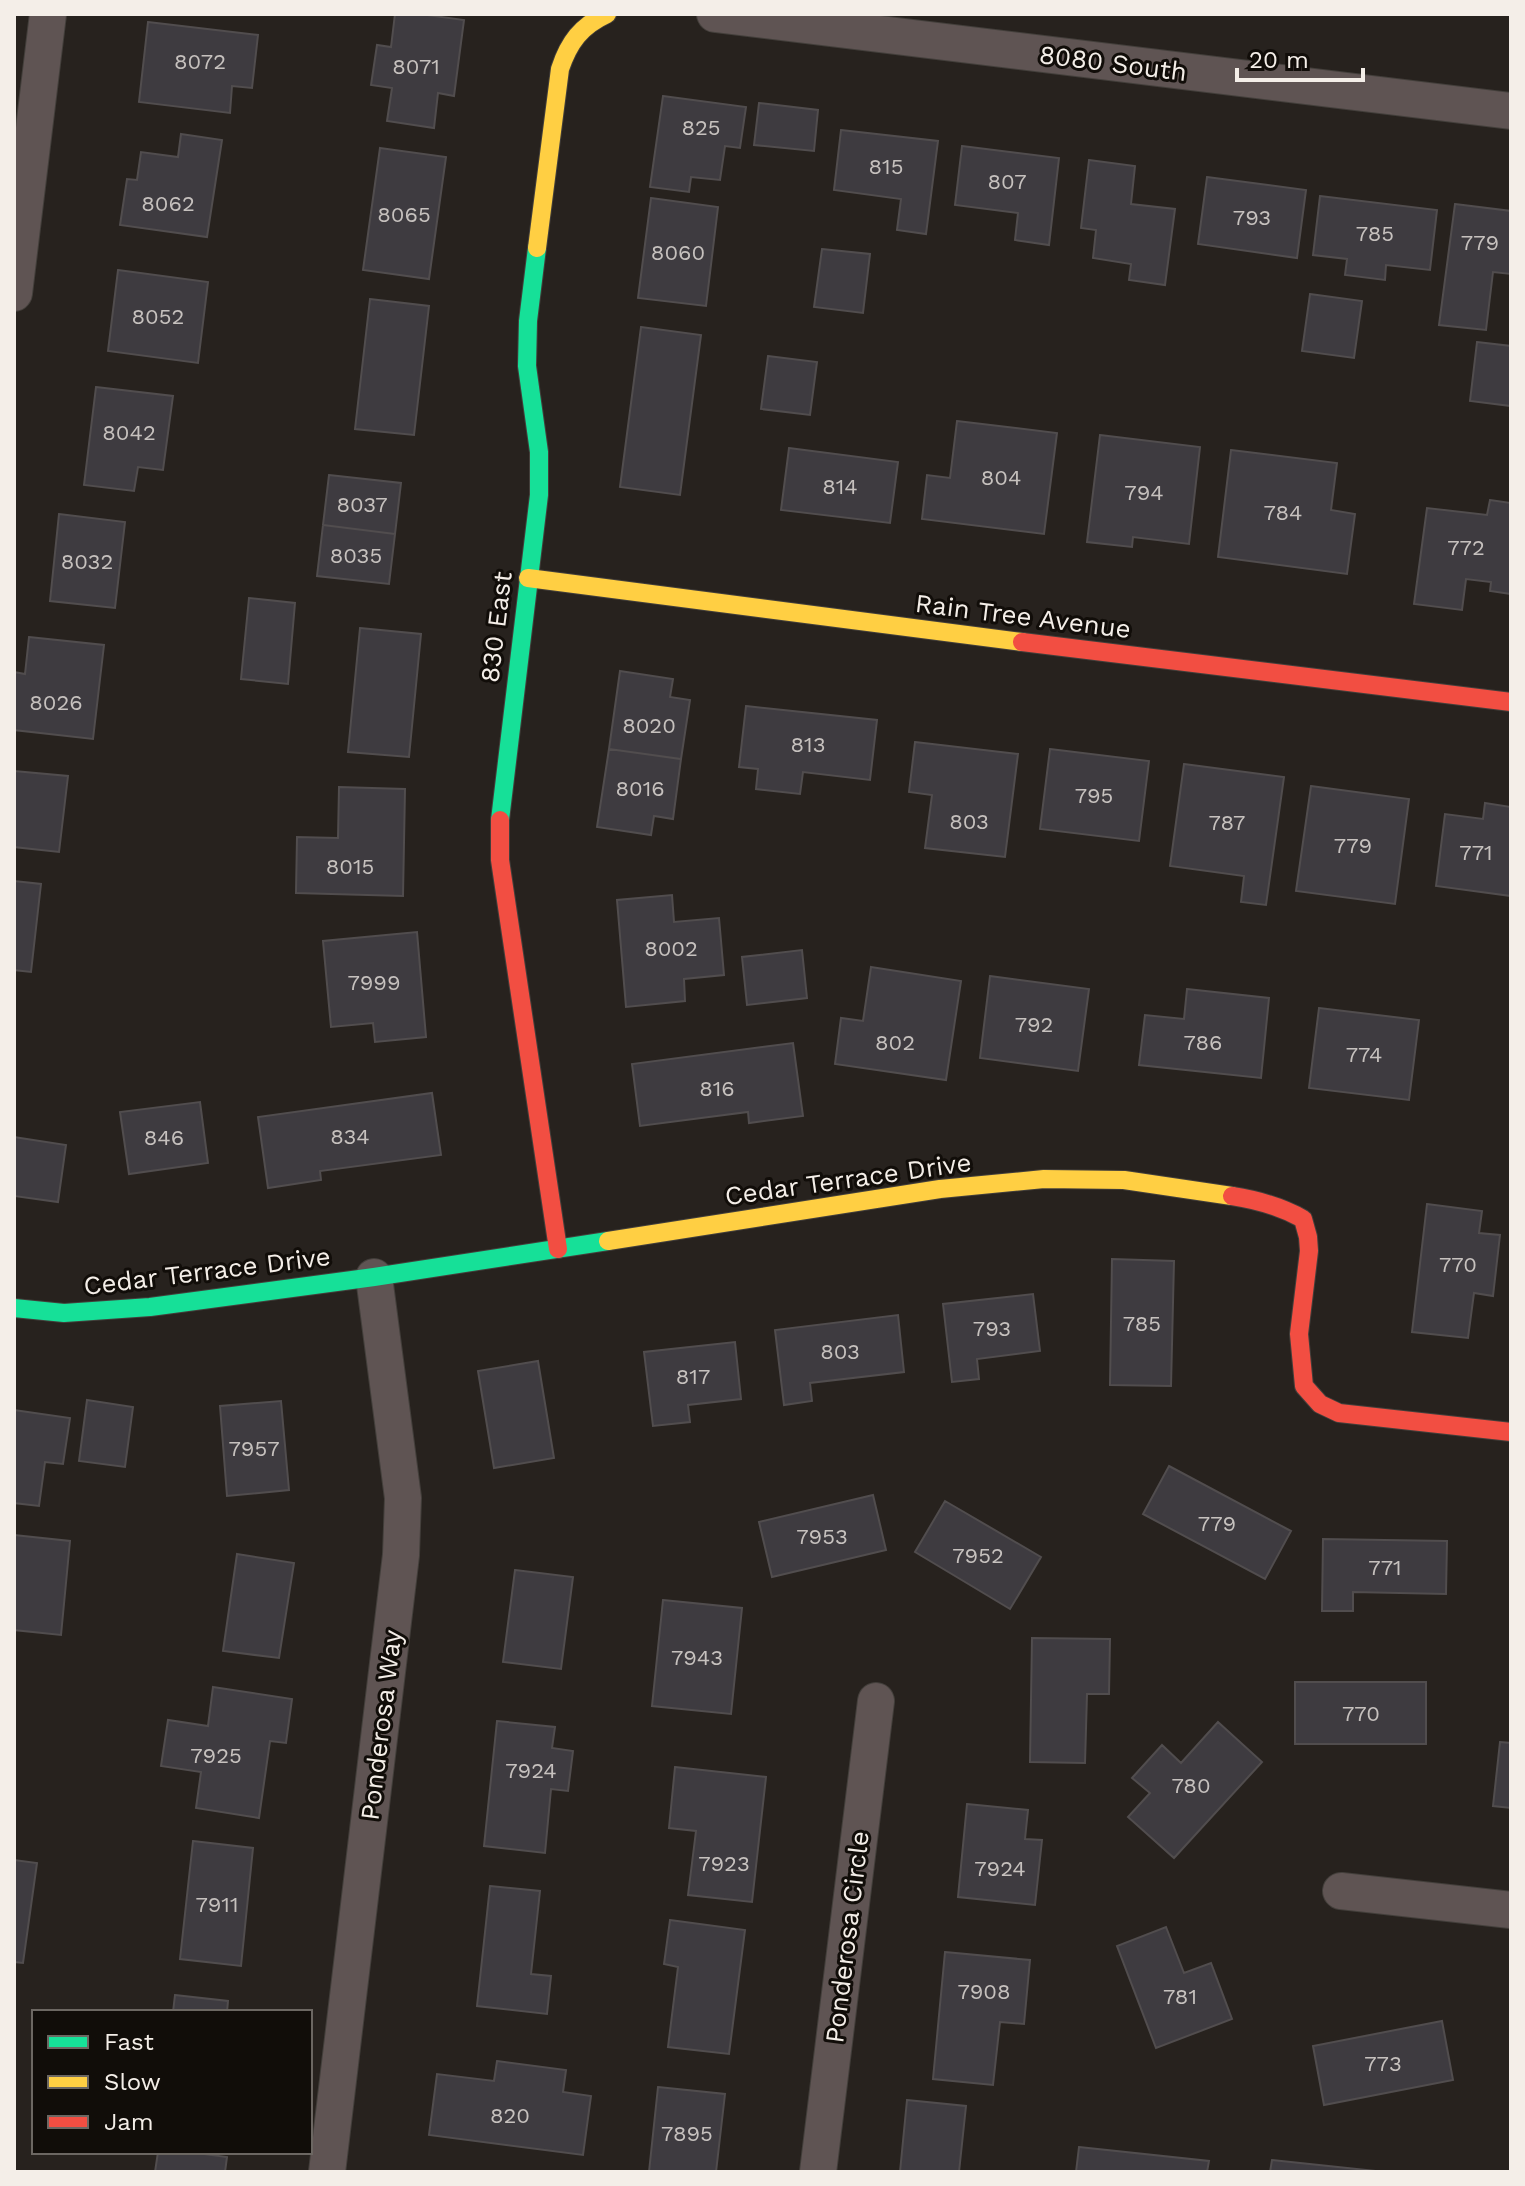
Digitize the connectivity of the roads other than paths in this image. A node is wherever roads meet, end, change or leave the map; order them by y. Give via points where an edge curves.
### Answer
1 (48, 14) edge
2 (715, 14) edge
3 (599, 17) edge
4 (1511, 111) edge
5 (14, 293) edge
6 (528, 578) junction
7 (1511, 702) edge
8 (558, 1249) junction
9 (374, 1277) junction
10 (14, 1308) edge
11 (1511, 1432) edge
12 (876, 1701) dead end
13 (1341, 1891) dead end
14 (1511, 1910) edge
15 (327, 2172) edge
16 (818, 2172) edge

1 - 5 street
2 - 4 street, 8080 South
3 - 6 street, 830 East via 573,36 557,81 528,321 539,495
6 - 7 street, Rain Tree Avenue
6 - 8 street, 830 East via 504,768 500,860
8 - 9 street, Cedar Terrace Drive
8 - 11 street, Cedar Terrace Drive via 940,1189 1044,1179 1124,1180 1261,1200 1303,1219 1309,1267 1299,1334 1304,1386 1320,1404 1339,1413
9 - 10 street, Cedar Terrace Drive via 150,1307 64,1313
9 - 15 street, Ponderosa Way via 403,1498 401,1555
12 - 16 street, Ponderosa Circle
13 - 14 street

